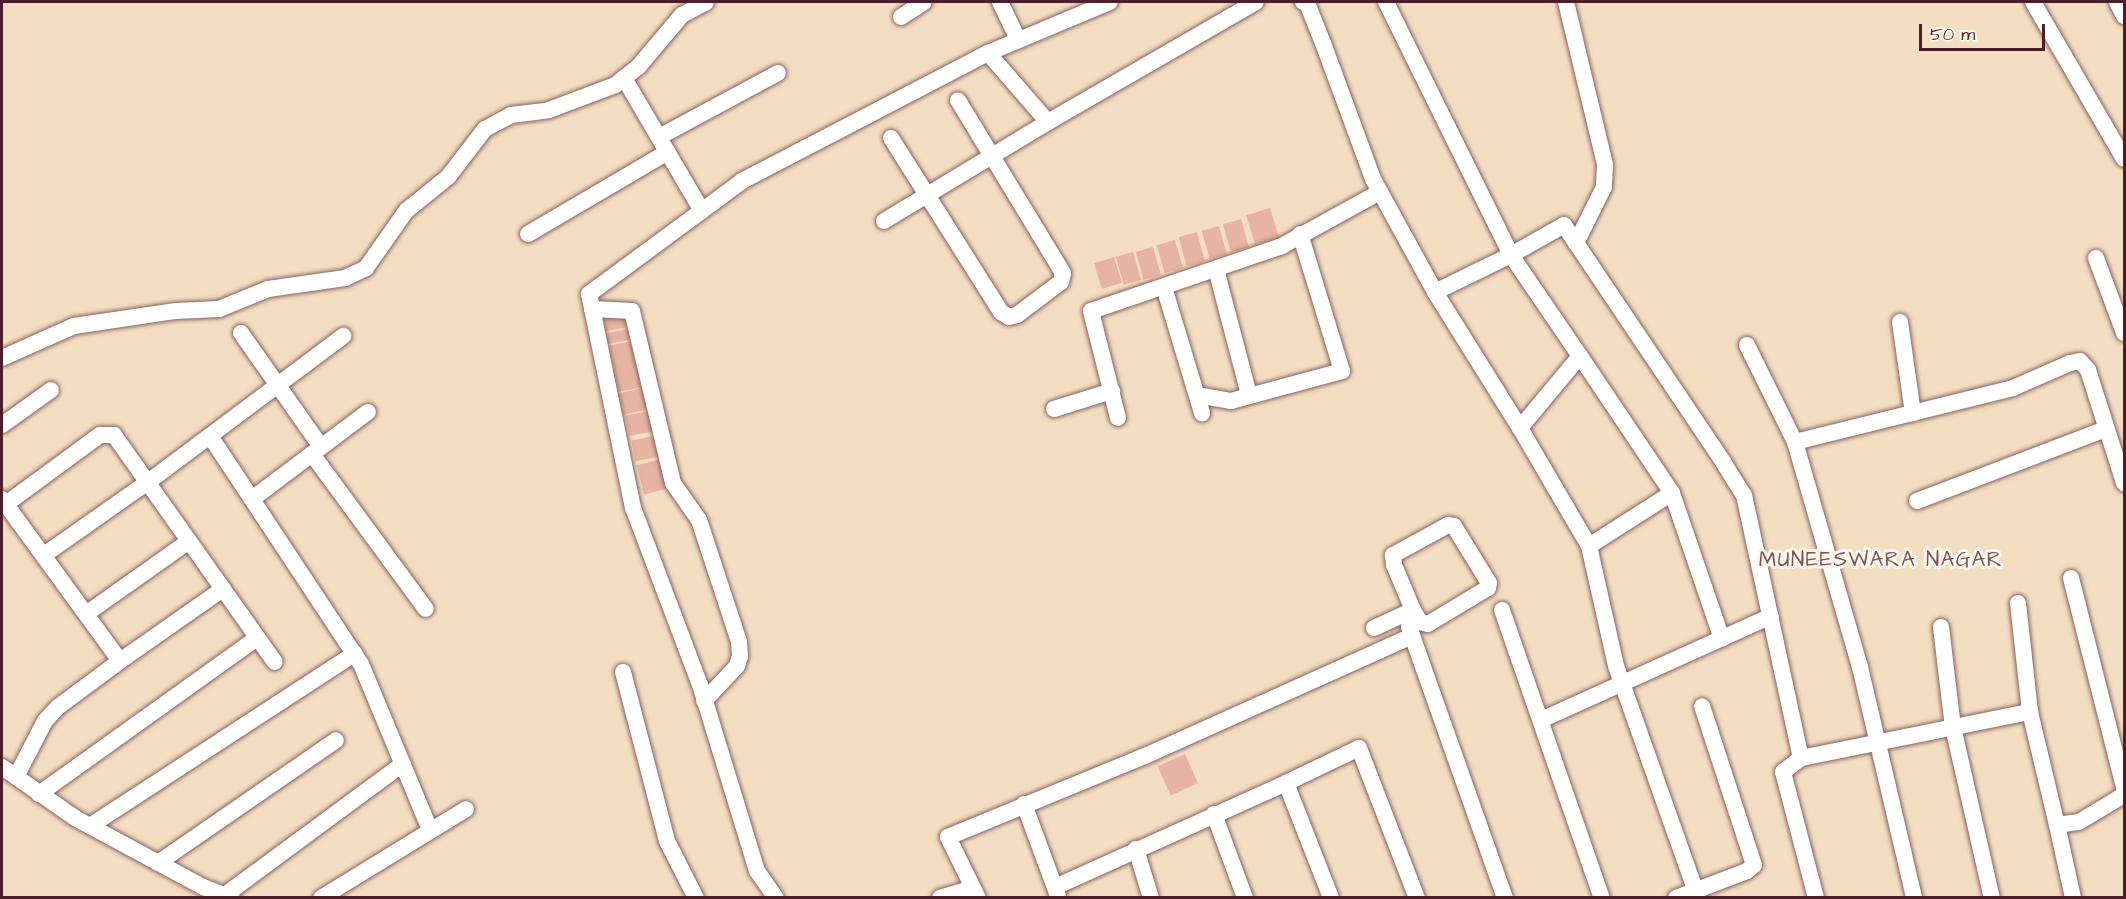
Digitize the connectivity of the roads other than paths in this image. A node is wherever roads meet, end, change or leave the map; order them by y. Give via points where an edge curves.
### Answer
1 (705, 2) edge
2 (924, 2) edge
3 (1000, 2) edge
4 (1110, 2) edge
5 (1256, 2) edge
6 (1303, 2) edge
7 (1386, 2) edge
8 (1566, 2) edge
9 (2033, 2) edge
10 (2117, 2) edge
11 (2124, 16) edge
12 (901, 17) dead end
13 (1018, 39) junction
14 (988, 53) junction
15 (778, 73) dead end
16 (624, 78) junction
17 (958, 100) dead end
18 (1048, 122) junction
19 (659, 137) junction
20 (891, 138) dead end
21 (668, 152) junction
22 (993, 156) junction
23 (2124, 159) edge
24 (1380, 192) junction
25 (927, 195) junction
26 (702, 211) junction
27 (884, 221) dead end
28 (528, 234) dead end
29 (1300, 234) junction
30 (1576, 243) junction
31 (1511, 255) junction
32 (2096, 258) dead end
33 (1216, 270) junction
34 (1164, 287) junction
35 (1435, 292) junction
36 (592, 309) junction
37 (1900, 322) dead end
38 (241, 333) dead end
39 (2124, 333) edge
40 (343, 336) dead end
41 (1747, 345) dead end
42 (1580, 356) junction
43 (2, 358) edge
44 (278, 385) junction
45 (51, 390) dead end
46 (1112, 392) junction
47 (1197, 395) junction
48 (1249, 395) junction
49 (1054, 409) dead end
50 (368, 412) dead end
51 (1202, 413) dead end
52 (1913, 413) junction
53 (1118, 418) dead end
54 (2, 425) edge
55 (1520, 428) junction
56 (2106, 429) junction
57 (210, 436) junction
58 (1796, 442) junction
59 (317, 450) junction
60 (148, 482) junction
61 (2124, 483) edge
62 (1672, 493) junction
63 (252, 499) junction
64 (1917, 501) dead end
65 (4, 502) edge
66 (189, 541) junction
67 (1589, 546) junction
68 (44, 555) junction
69 (2071, 578) dead end
70 (223, 590) junction
71 (2018, 603) dead end
72 (426, 609) dead end
73 (1502, 610) dead end
74 (1408, 612) junction
75 (86, 614) junction
76 (1771, 616) junction
77 (1941, 627) dead end
78 (1374, 628) dead end
79 (1412, 636) junction
80 (257, 638) junction
81 (1722, 639) junction
82 (355, 653) junction
83 (120, 661) junction
84 (275, 662) dead end
85 (623, 672) dead end
86 (1622, 684) junction
87 (704, 701) junction
88 (1702, 706) dead end
89 (2030, 712) junction
90 (1541, 720) junction
91 (1953, 727) junction
92 (336, 740) dead end
93 (1878, 742) junction
94 (1801, 758) junction
95 (403, 764) junction
96 (2, 767) edge
97 (16, 777) junction
98 (2124, 781) edge
99 (1286, 783) junction
100 (39, 794) junction
101 (2124, 795) edge
102 (1024, 804) junction
103 (466, 809) dead end
104 (1214, 814) junction
105 (2057, 825) junction
106 (90, 826) junction
107 (430, 830) junction
108 (1137, 849) junction
109 (158, 863) junction
110 (1057, 892) edge
111 (975, 893) edge
112 (1697, 894) edge
113 (228, 896) edge
114 (321, 897) edge
115 (696, 897) edge
116 (776, 897) edge
117 (940, 897) edge
118 (1151, 897) edge
119 (1245, 897) edge
120 (1331, 897) edge
121 (1417, 897) edge
122 (1505, 897) edge
123 (1602, 897) edge
124 (1676, 897) edge
125 (1816, 897) edge
126 (1914, 897) edge
127 (1992, 897) edge
128 (2073, 897) edge

1 - 16 street via 682,15
2 - 12 street
3 - 13 street
4 - 13 street
5 - 18 street
6 - 24 street via 1307,3
7 - 31 street
8 - 30 street via 1605,165 1604,187
9 - 23 street
10 - 11 street
13 - 14 street
14 - 18 street
14 - 26 street via 742,181
15 - 19 street
16 - 19 street
16 - 43 street via 549,110 511,115 485,129 448,177 406,211 366,268 345,278 268,289 219,309 176,311 74,326
17 - 22 street
18 - 22 street
19 - 21 street
20 - 25 street
21 - 26 street
21 - 28 street
22 - 25 street
22 - 25 street via 1064,276 1017,315 1009,317 1001,312
24 - 29 street
24 - 35 street
25 - 27 street
26 - 36 street via 589,294
29 - 33 street via 1282,246
29 - 48 street via 1342,370
30 - 31 street via 1564,225
30 - 76 street via 1744,495
31 - 35 street
31 - 42 street
32 - 39 street
33 - 34 street
33 - 48 street
34 - 46 street via 1091,311
34 - 47 street
35 - 55 street
36 - 87 street via 633,508
36 - 87 street via 632,311 673,483 699,520 739,642 737,666
37 - 52 street
38 - 44 street
40 - 44 street
41 - 58 street
42 - 55 street
42 - 62 street
44 - 57 street
44 - 59 street
45 - 54 street
46 - 49 street
46 - 53 street
47 - 48 street via 1232,401
47 - 51 street
50 - 59 street
52 - 56 street via 2013,388 2080,362 2088,370
52 - 58 street
55 - 67 street
56 - 61 street
56 - 64 street
57 - 60 street
57 - 63 street
58 - 93 street
59 - 63 street
59 - 72 street
60 - 65 street via 120,440 109,433 100,435
60 - 66 street
60 - 68 street
62 - 67 street
62 - 81 street
63 - 82 street
65 - 68 street
66 - 70 street
66 - 75 street
67 - 86 street
68 - 75 street
69 - 98 street
70 - 80 street
70 - 83 street
71 - 89 street
73 - 90 street
74 - 74 street via 1428,624 1489,586 1454,526 1448,525 1393,555
74 - 78 street
74 - 79 street
75 - 83 street
76 - 81 street
76 - 94 street
77 - 91 street
79 - 102 street via 1145,756
79 - 122 street
80 - 84 street
80 - 100 street
81 - 86 street
82 - 95 street
82 - 106 street
83 - 97 street via 45,721
85 - 115 street via 667,841
86 - 90 street
86 - 112 street
87 - 116 street via 757,871
88 - 112 street via 1754,865
89 - 91 street
89 - 105 street
90 - 123 street
91 - 93 street
91 - 127 street
92 - 109 street
93 - 94 street
93 - 126 street
94 - 125 street via 1783,772
95 - 107 street
95 - 113 street
96 - 97 street
97 - 100 street
99 - 104 street
99 - 120 street
99 - 121 street via 1359,748
100 - 106 street
101 - 105 street via 2079,822
102 - 110 street
102 - 111 street via 948,837
103 - 107 street
104 - 108 street
104 - 119 street
105 - 128 street
106 - 109 street
107 - 114 street
108 - 110 street
108 - 118 street
109 - 113 street
111 - 117 street
112 - 124 street

